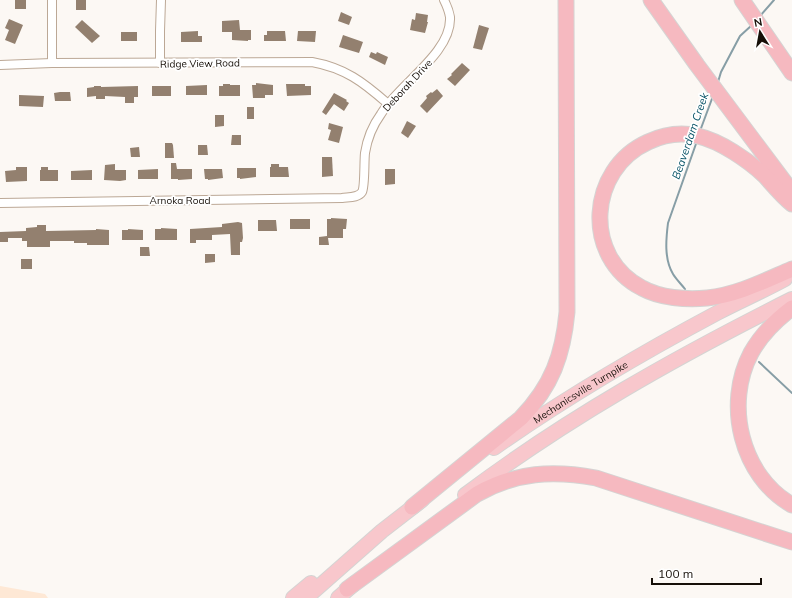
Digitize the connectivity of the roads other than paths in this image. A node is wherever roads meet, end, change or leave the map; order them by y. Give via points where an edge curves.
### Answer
1 (52, 0) edge
2 (162, 0) edge
3 (444, 0) edge
4 (566, 0) edge
5 (651, 0) edge
6 (742, 0) edge
7 (52, 63) junction
8 (160, 63) junction
9 (0, 65) edge
10 (792, 73) edge
11 (388, 103) junction
12 (792, 192) edge
13 (360, 195) joint
14 (0, 203) edge
15 (792, 204) edge
16 (792, 269) edge
17 (792, 276) edge
18 (792, 299) edge
19 (792, 308) edge
20 (792, 504) edge
21 (412, 507) junction
22 (382, 530) junction
23 (792, 542) edge
24 (343, 594) edge
25 (293, 598) edge
26 (306, 598) edge

1 - 7 street
2 - 8 street
3 - 11 street, Deborah Drive via 450,18 446,38 436,53
4 - 21 highway via 567,312 562,348 550,379 522,418
5 - 12 highway
6 - 10 highway
7 - 8 street, Ridge View Road
7 - 9 street, Ridge View Road
8 - 11 street, Ridge View Road via 312,62 352,76
11 - 13 street, Deborah Drive via 366,146 363,188
13 - 14 street, Arnoka Road via 342,198
15 - 16 highway via 753,167 718,144 689,135 665,136 641,145 631,152 616,167 604,188 599,212 601,235 609,254 624,275 648,291 675,297 721,296 765,282
17 - 21 highway, Mechanicsville Turnpike via 685,330 571,397 453,476
18 - 24 highway, Mechanicsville Turnpike via 694,349 557,431 430,521
19 - 20 highway via 770,327 751,354 741,382 739,407 742,436 755,468 771,489
21 - 22 highway, Mechanicsville Turnpike
22 - 25 highway
22 - 26 highway
23 - 24 highway via 596,478 539,474 508,480 477,494

